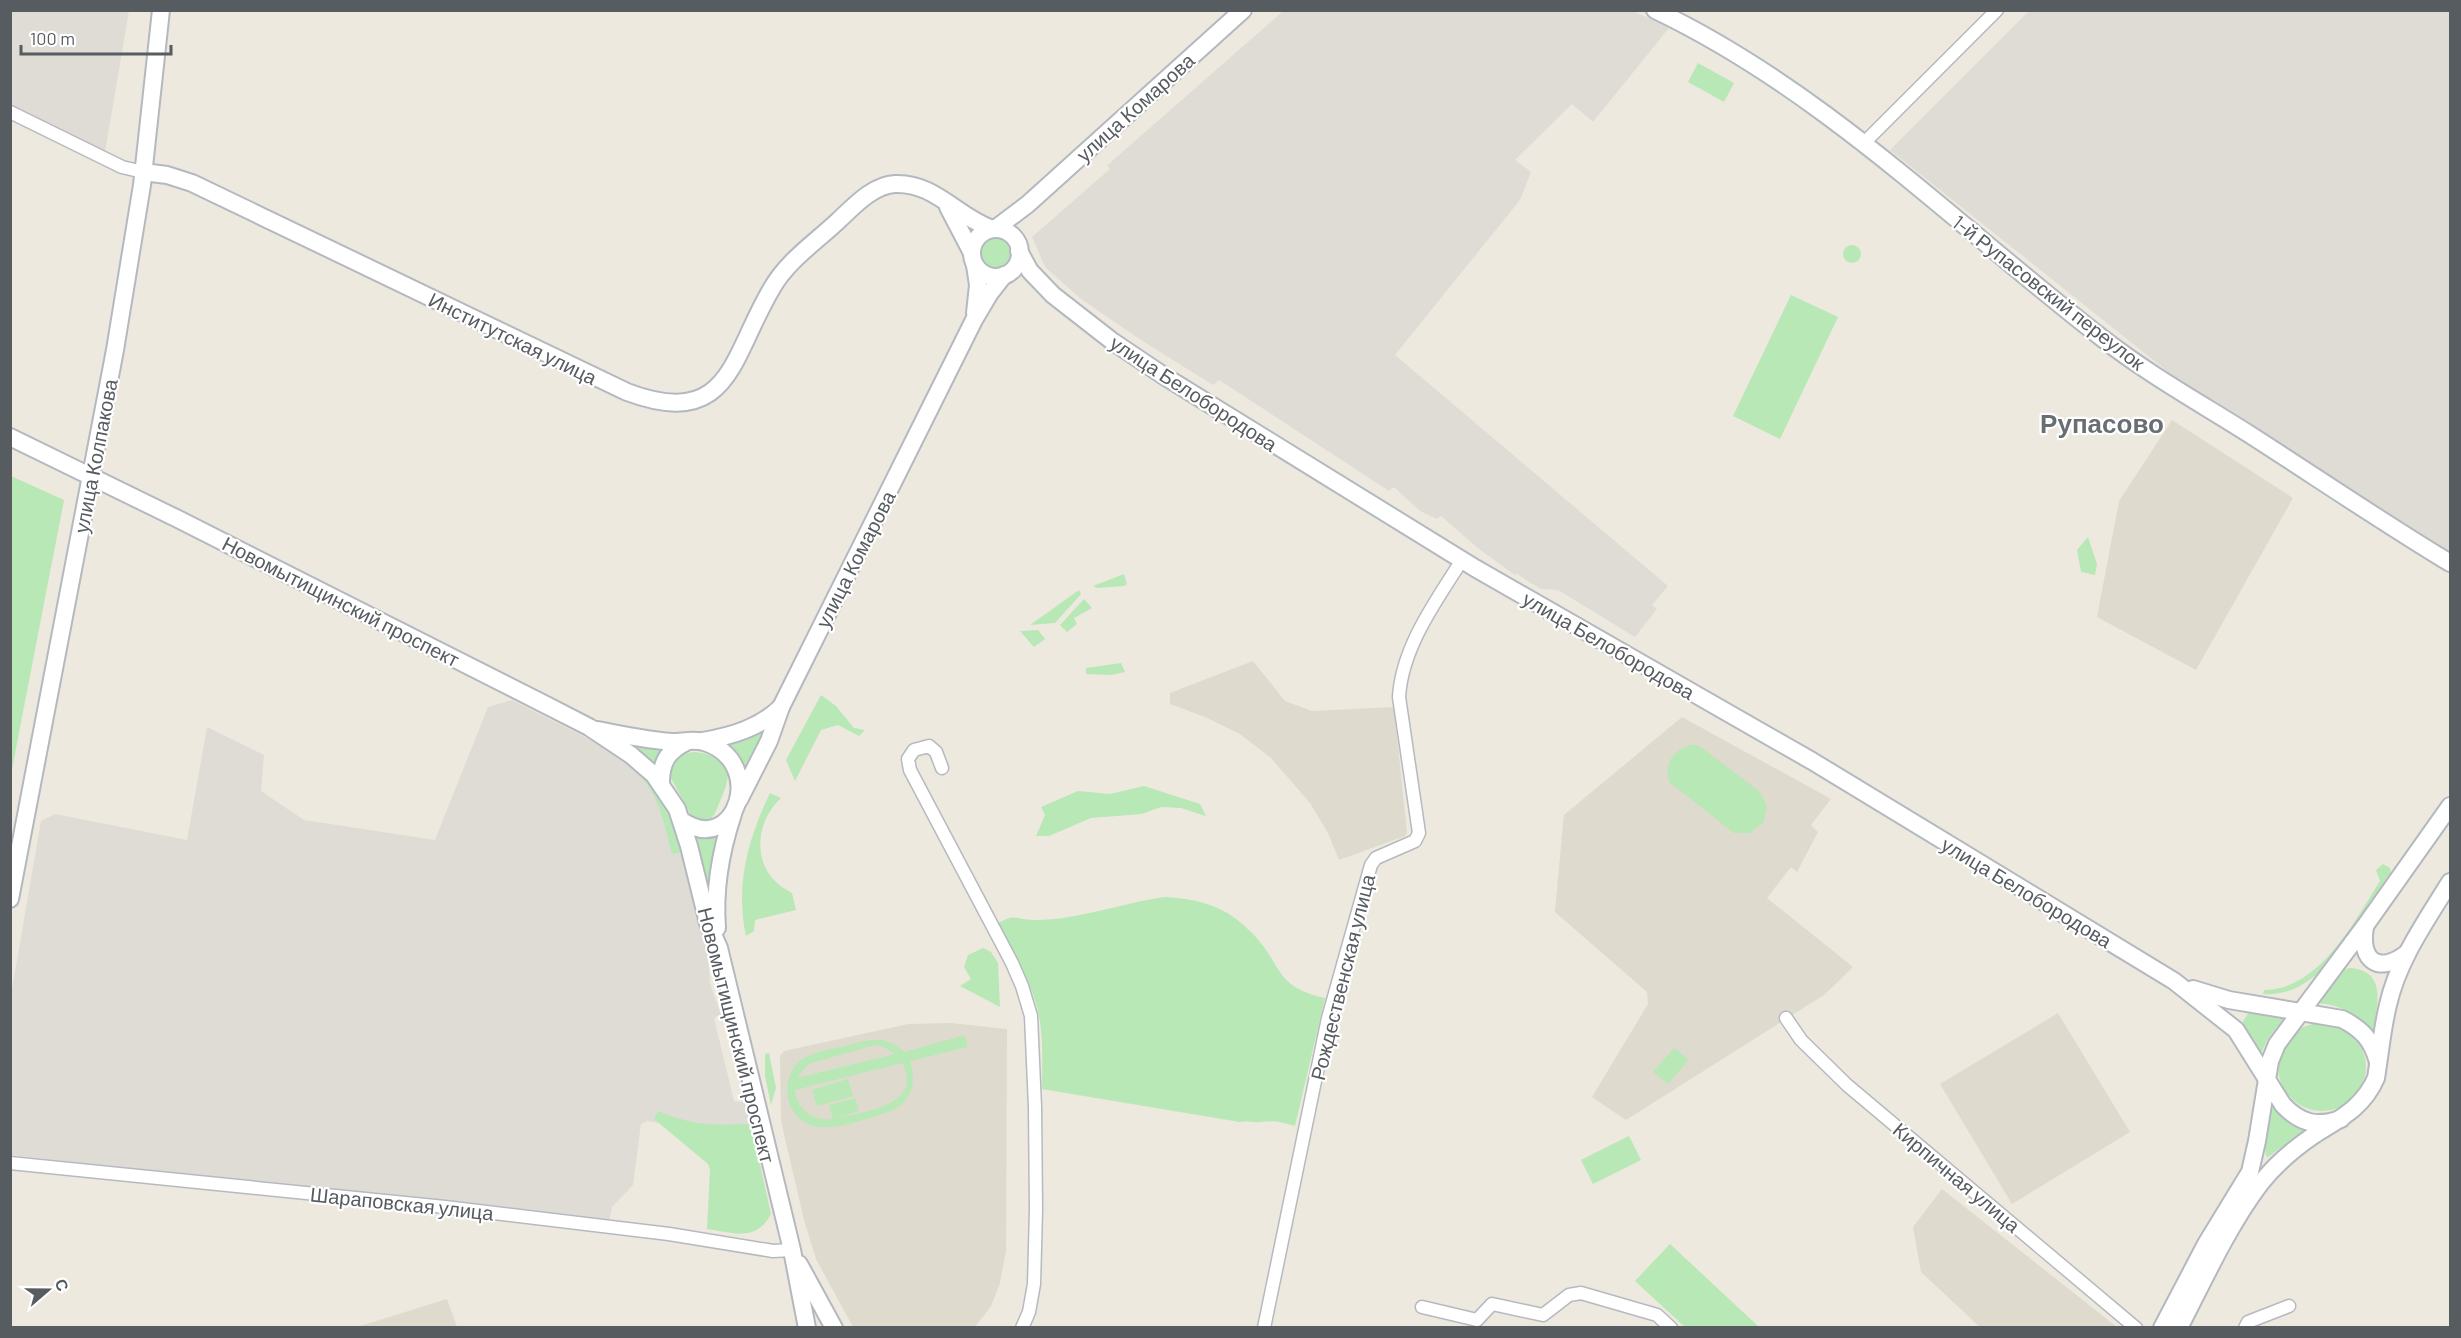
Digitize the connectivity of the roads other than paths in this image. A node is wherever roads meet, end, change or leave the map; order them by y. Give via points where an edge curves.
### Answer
1 (161, 10) edge
2 (1243, 10) edge
3 (1655, 10) edge
4 (1997, 10) edge
5 (10, 112) edge
6 (1864, 143) junction
7 (143, 172) junction
8 (943, 199) junction
9 (1028, 204) junction
10 (994, 229) junction
11 (1018, 246) junction
12 (974, 259) junction
13 (1004, 275) junction
14 (1053, 295) junction
15 (974, 320) junction
16 (10, 437) edge
17 (91, 476) junction
18 (1462, 560) junction
19 (2451, 563) edge
20 (781, 707) junction
21 (589, 727) junction
22 (695, 742) junction
23 (942, 768) dead end
24 (661, 782) junction
25 (2451, 806) edge
26 (736, 807) junction
27 (681, 820) junction
28 (2451, 882) edge
29 (10, 899) edge
30 (2365, 926) junction
31 (719, 948) junction
32 (2407, 953) junction
33 (2174, 981) junction
34 (2300, 1013) junction
35 (1786, 1018) dead end
36 (2379, 1063) junction
37 (2267, 1079) junction
38 (2341, 1119) junction
39 (10, 1162) edge
40 (792, 1250) junction
41 (2289, 1306) dead end
42 (1422, 1307) dead end
43 (807, 1328) edge
44 (834, 1328) edge
45 (1022, 1328) edge
46 (1264, 1328) edge
47 (1671, 1328) edge
48 (2136, 1328) edge
49 (2162, 1328) edge
50 (2179, 1328) edge
51 (2245, 1328) edge

1 - 7 street, улица Колпакова
2 - 9 street, улица Комарова
3 - 6 street, 1-й Рупасовский переулок via 1740,57
4 - 6 street
5 - 7 street, Институтская улица via 122,167
6 - 19 street, 1-й Рупасовский переулок via 2104,340
7 - 8 street, Институтская улица via 192,183 627,392 667,403 702,399 720,386 771,288 785,269 866,196 886,185 904,184
7 - 17 street, улица Колпакова
8 - 10 street, Институтская улица
8 - 12 street
9 - 10 street, улица Комарова
9 - 11 street, улица Комарова via 1016,226
10 - 11 street via 1009,233
10 - 12 street via 978,237
11 - 13 street via 1014,268
11 - 14 street, улица Белобородова via 1030,271
12 - 13 street via 989,276
12 - 15 street, улица Комарова via 978,294
13 - 14 street, улица Белобородова via 1031,282
13 - 15 street, улица Комарова
14 - 18 street, улица Белобородова via 1164,376
15 - 20 street, улица Комарова
16 - 17 street, Новомытищинский проспект
17 - 21 street, Новомытищинский проспект
17 - 29 street, улица Колпакова
18 - 33 street, улица Белобородова via 1812,761
18 - 46 street, Рождественская улица via 1413,645 1401,680 1399,698 1419,832 1415,841 1376,858 1371,865 1326,1028
20 - 22 street via 750,727
20 - 26 street, улица Комарова via 770,741
21 - 22 street via 644,739
21 - 24 street, Новомытищинский проспект via 641,762
22 - 24 street via 671,751 663,762
22 - 26 street via 722,752 732,762 739,777
23 - 45 street via 929,746 914,750 908,759 910,770 1012,963 1031,1016 1035,1253 1032,1300
24 - 27 street, Новомытищинский проспект
25 - 30 street
26 - 27 street via 718,826 700,830
26 - 31 street via 725,841 717,892
27 - 31 street, Новомытищинский проспект via 708,923
28 - 32 street
30 - 32 street via 2364,949 2375,962 2391,963
30 - 34 street
31 - 40 street, Новомытищинский проспект
32 - 36 street via 2387,1005
33 - 34 street via 2211,996
33 - 37 street via 2236,1030
34 - 36 street via 2342,1019 2356,1026 2374,1047
34 - 37 street via 2277,1044
35 - 48 street, Кирпичная улица via 1801,1040 1847,1085
36 - 38 street via 2372,1087 2356,1108
37 - 38 street via 2293,1116 2318,1125
37 - 49 street via 2250,1172
38 - 50 street via 2312,1136 2260,1184
39 - 40 street, Шараповская улица via 445,1207 669,1233 773,1251
40 - 43 street, Новомытищинский проспект
40 - 44 street, Новомытищинский проспект
41 - 51 street via 2248,1322
42 - 47 street via 1477,1320 1492,1304 1543,1315 1569,1296 1581,1293 1657,1315

